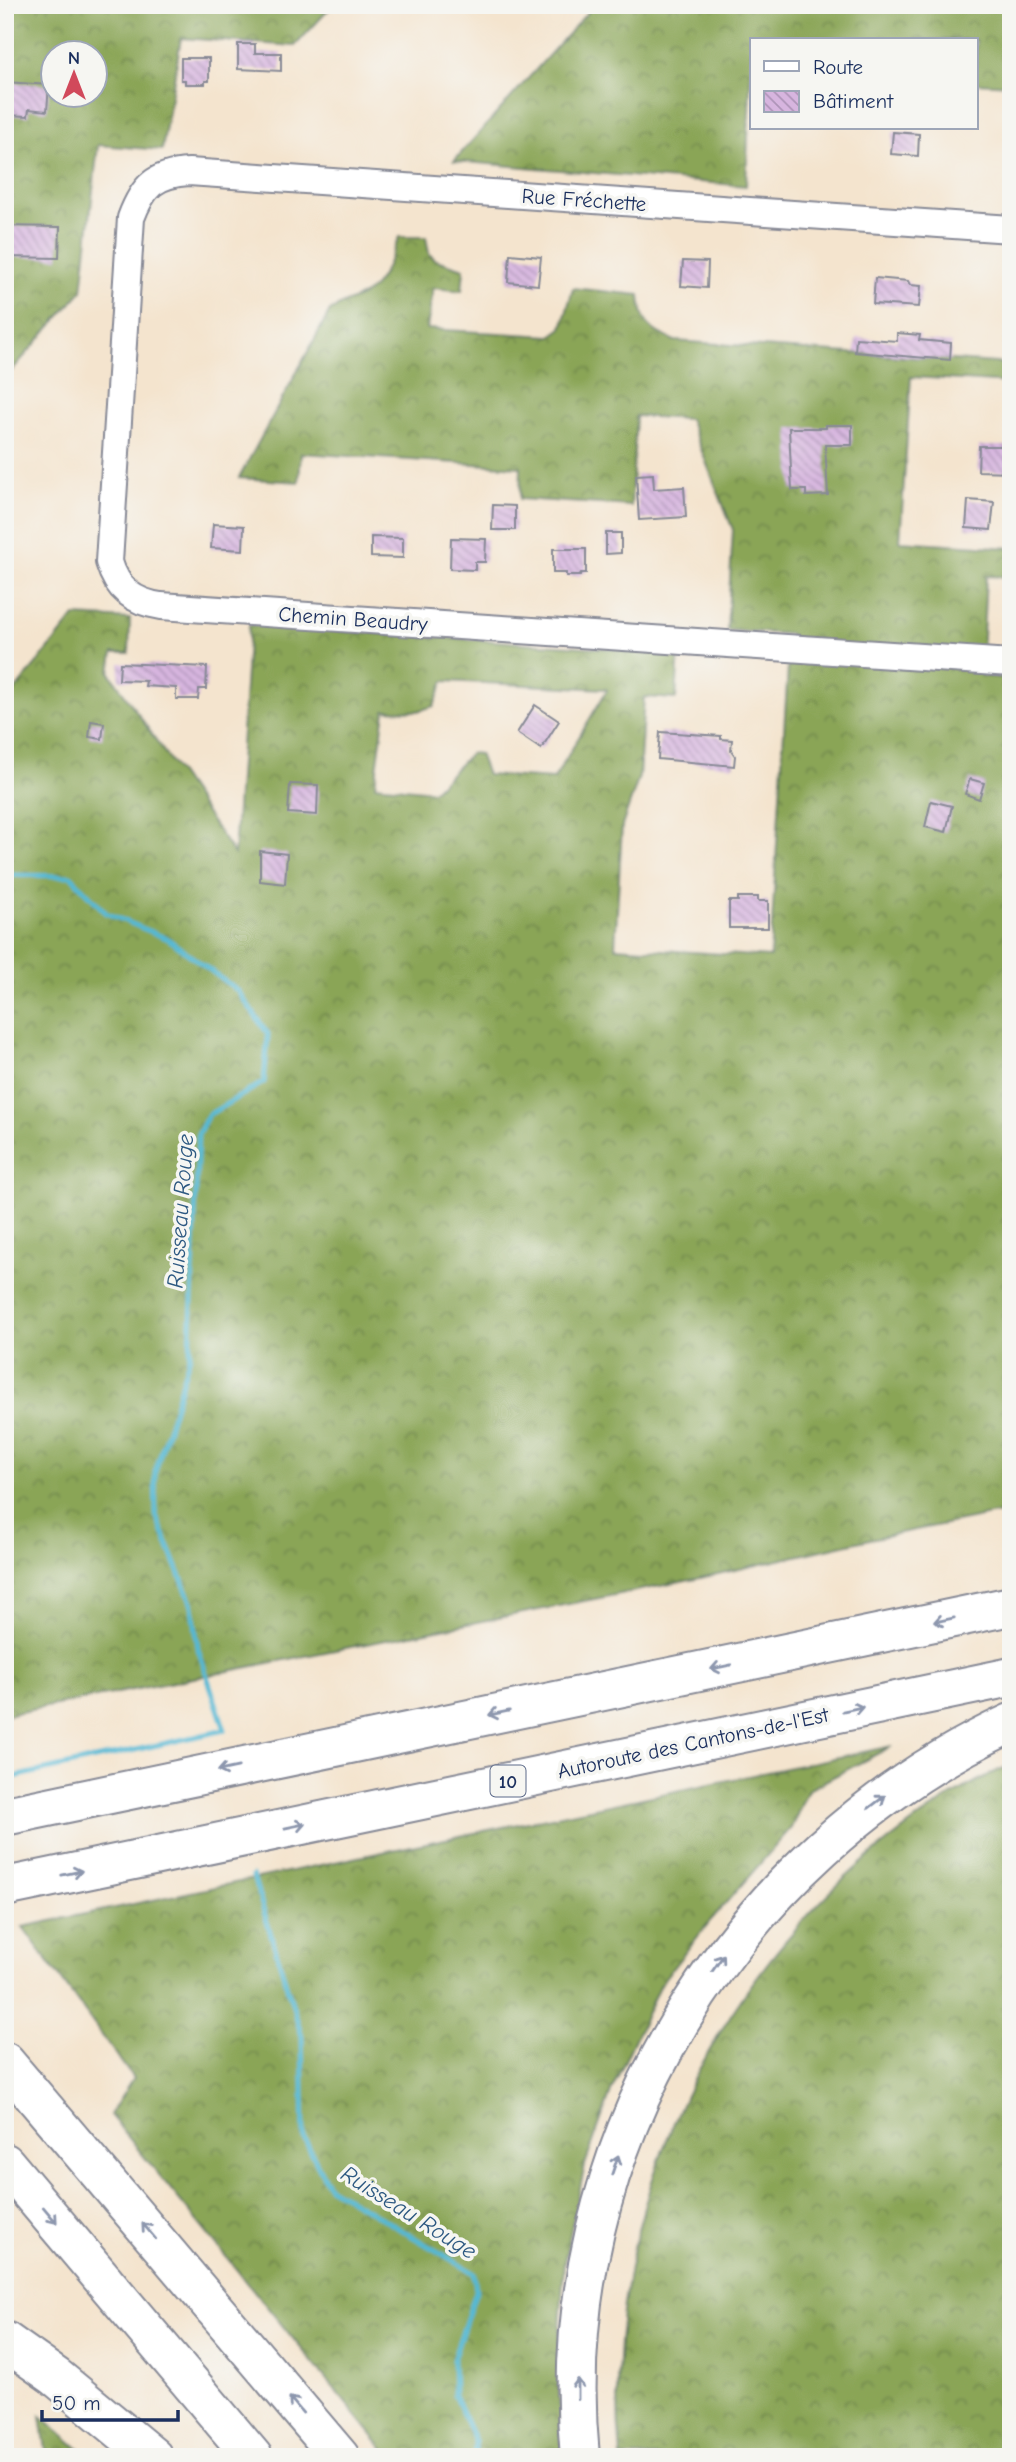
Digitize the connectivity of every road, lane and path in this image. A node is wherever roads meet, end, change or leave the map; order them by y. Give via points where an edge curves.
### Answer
1 (158, 179) joint
2 (1011, 229) edge
3 (1011, 663) edge
4 (1011, 1606) edge
5 (1011, 1677) edge
6 (1011, 1723) edge
7 (5, 1816) edge
8 (5, 1887) edge
9 (5, 2062) edge
10 (5, 2163) edge
11 (5, 2341) edge
12 (153, 2457) edge
13 (253, 2457) edge
14 (340, 2457) edge
15 (580, 2457) edge

1 - 2 street, Rue Fréchette via 189,172
1 - 3 street, Chemin Beaudry via 138,198 131,218 109,562 113,576 131,597 161,606
4 -> 7 highway
8 -> 5 highway, Autoroute des Cantons-de-l'Est / 10
15 -> 6 highway via 579,2356 594,2240 635,2111 688,2006 745,1927 833,1839 925,1769
14 -> 9 highway
10 -> 13 highway
11 - 12 highway via 65,2383

